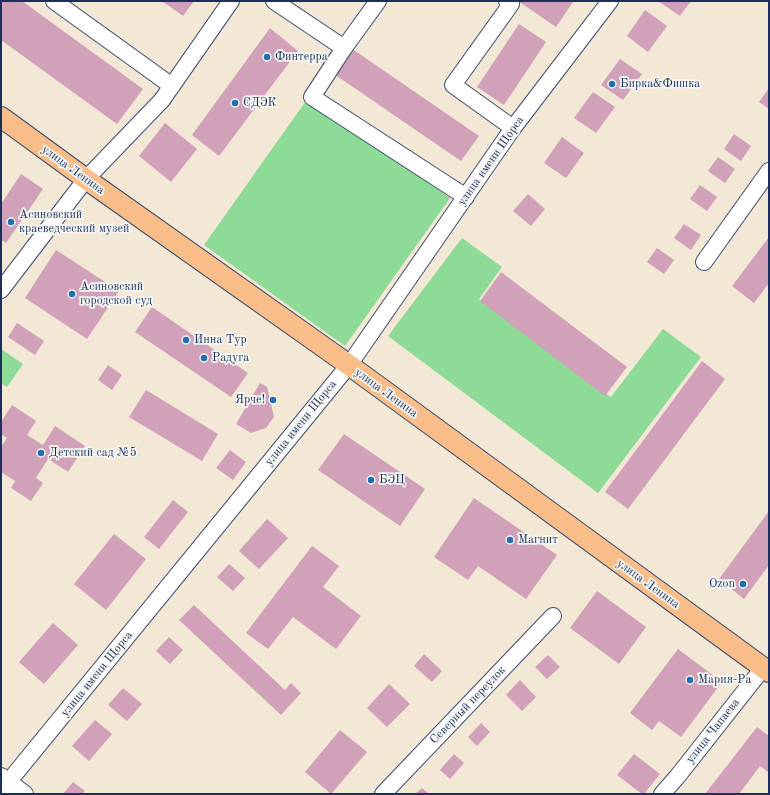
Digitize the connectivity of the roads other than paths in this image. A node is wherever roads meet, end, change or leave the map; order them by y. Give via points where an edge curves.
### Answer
1 (54, 1) edge
2 (231, 1) edge
3 (274, 1) edge
4 (378, 1) edge
5 (507, 1) edge
6 (603, 3) edge
7 (344, 48) junction
8 (172, 86) junction
9 (1, 117) edge
10 (513, 128) junction
11 (769, 170) edge
12 (86, 179) junction
13 (466, 197) junction
14 (704, 262) dead end
15 (1, 290) edge
16 (349, 365) junction
17 (553, 616) dead end
18 (766, 670) edge
19 (4, 783) edge
20 (25, 794) edge
21 (384, 794) edge
22 (662, 794) edge

1 - 8 street
2 - 8 street
3 - 7 street
4 - 7 street
5 - 10 street via 511,4 453,85
6 - 10 street, улица имени Щорса
7 - 13 street via 312,97
8 - 12 street via 162,100
9 - 12 main road, улица Ленина
10 - 13 street, улица имени Щорса
11 - 14 street
12 - 15 street
12 - 16 main road, улица Ленина
13 - 16 street, улица имени Щорса
16 - 18 main road, улица Ленина
16 - 19 street, улица имени Щорса
17 - 21 street, Северный переулок
18 - 22 street, улица Чапаева
19 - 20 street

